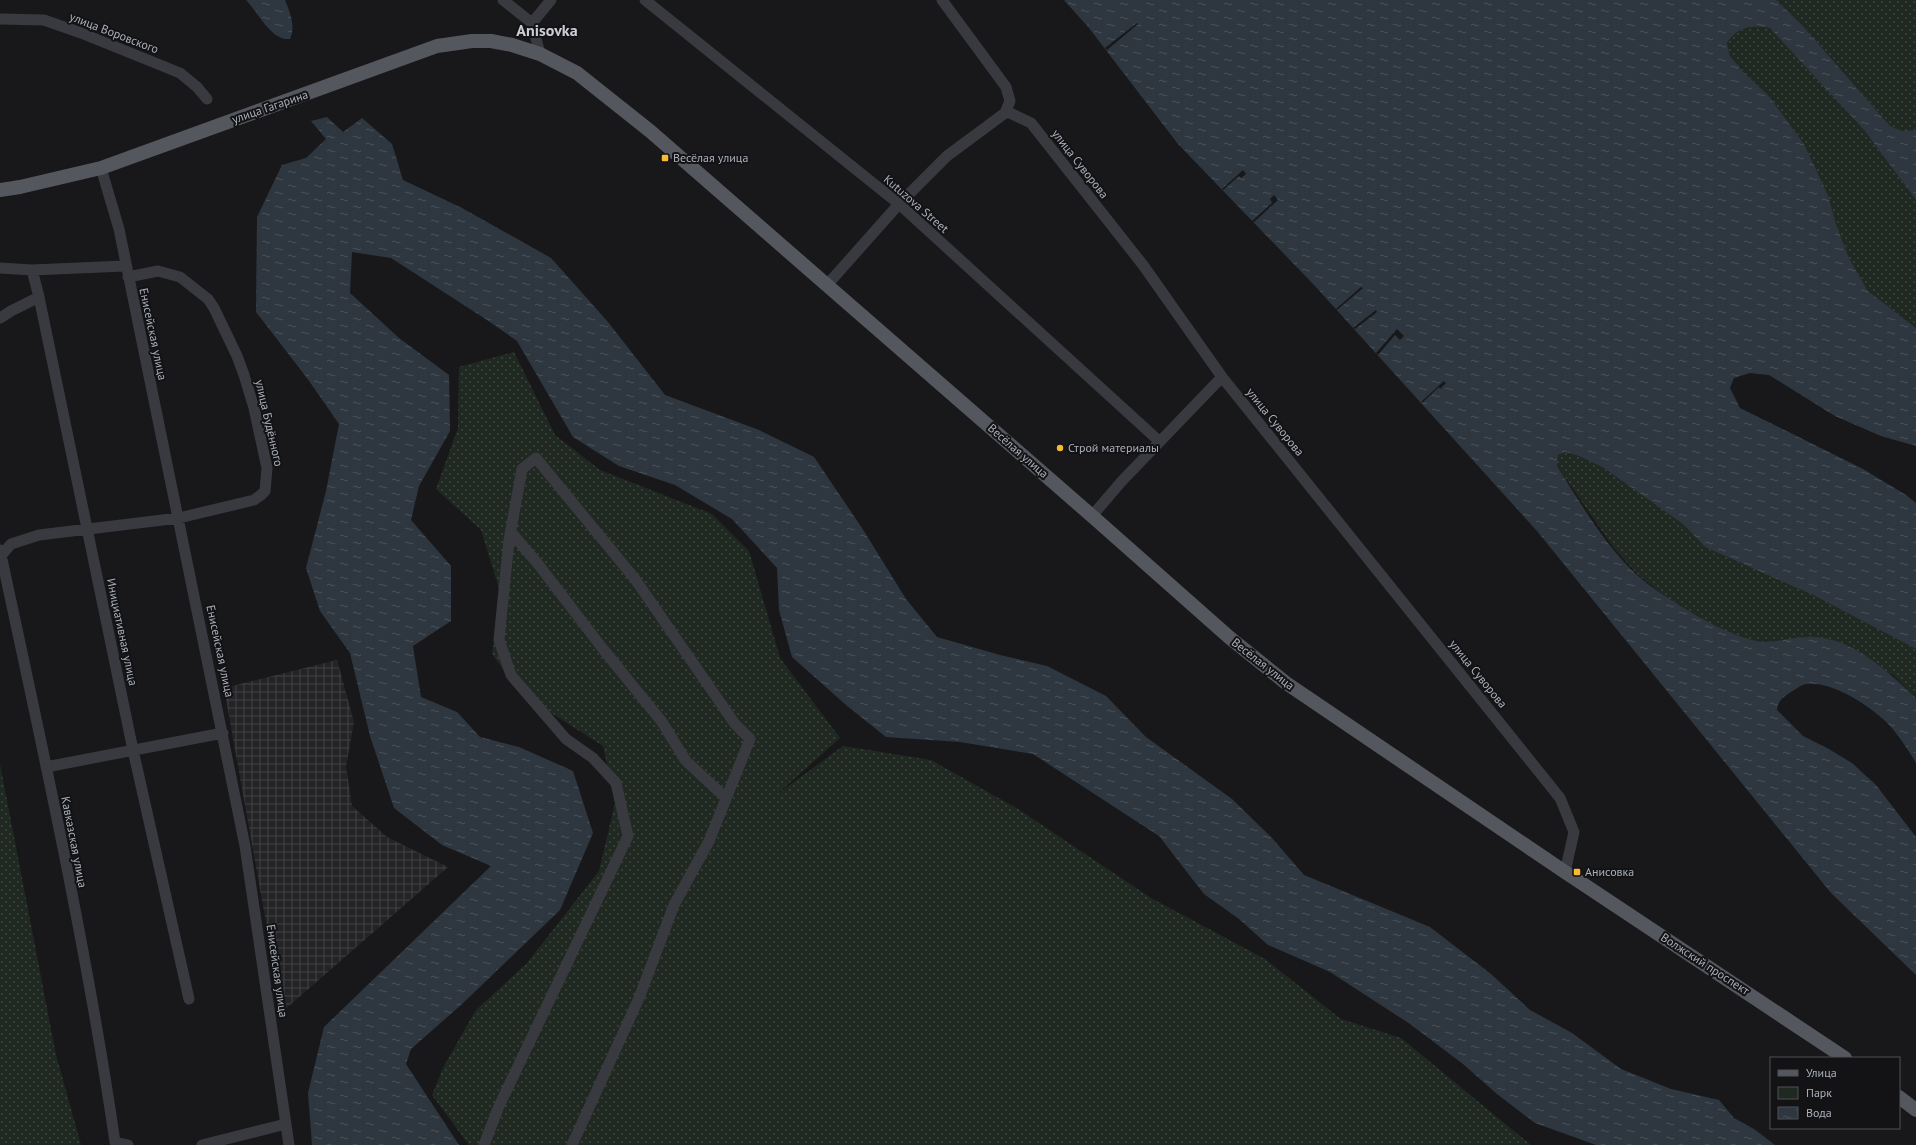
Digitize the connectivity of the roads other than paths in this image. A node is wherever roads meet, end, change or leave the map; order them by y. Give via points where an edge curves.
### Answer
1 (503, 0) edge
2 (551, 0) edge
3 (646, 0) edge
4 (942, 0) edge
5 (0, 19) edge
6 (532, 23) junction
7 (540, 54) junction
8 (207, 99) dead end
9 (1005, 113) junction
10 (101, 168) junction
11 (0, 190) edge
12 (899, 204) junction
13 (0, 268) edge
14 (32, 270) junction
15 (127, 272) junction
16 (827, 285) junction
17 (40, 297) junction
18 (0, 318) edge
19 (1222, 377) junction
20 (1159, 441) junction
21 (1092, 516) junction
22 (179, 518) junction
23 (88, 531) junction
24 (511, 532) junction
25 (0, 555) edge
26 (223, 733) junction
27 (133, 750) junction
28 (46, 767) junction
29 (726, 798) junction
30 (1565, 872) junction
31 (189, 998) dead end
32 (1842, 1057) edge
33 (1900, 1098) edge
34 (1916, 1110) edge
35 (286, 1124) junction
36 (128, 1145) edge
37 (202, 1145) edge
38 (289, 1145) edge
39 (484, 1145) edge
40 (572, 1145) edge

1 - 6 street
2 - 6 street
3 - 12 street, Kutuzova Street
4 - 9 street via 1006,87 1010,100
5 - 8 street, улица Воровского via 44,20 81,33 180,73
6 - 7 street
7 - 10 main road, улица Гагарина via 512,45 472,41 436,46
7 - 16 main road, Весёлая улица via 577,73 650,131
9 - 12 street via 947,156
9 - 19 street, улица Суворова via 1031,124 1143,265
10 - 11 main road, улица Гагарина
10 - 15 street, Енисейская улица via 119,228
12 - 16 street
12 - 20 street, Kutuzova Street
13 - 14 street, улица Будённого
14 - 15 street, улица Будённого
14 - 17 street, Инициативная улица
15 - 22 street, Енисейская улица
15 - 22 street, улица Будённого via 158,271 180,277 208,298 244,375 267,468 264,491 254,500
16 - 21 main road, Весёлая улица
17 - 18 street
17 - 23 street, Инициативная улица
19 - 20 street
19 - 30 street, улица Суворова via 1560,798 1574,832
20 - 21 street
21 - 30 main road, Весёлая улица via 1230,638 1286,683
22 - 23 street, улица Будённого
22 - 26 street, Енисейская улица
23 - 25 street, улица Будённого via 39,536 11,544
23 - 27 street, Инициативная улица
24 - 29 street via 662,722 686,761
24 - 29 street via 522,469 536,458 635,579 735,724 750,739
24 - 39 street via 499,640 511,674 566,739 593,758 616,783 628,836 502,1099
25 - 28 street, Кавказская улица
26 - 27 street
26 - 35 street, Енисейская улица via 245,846
27 - 28 street
27 - 31 street, Инициативная улица
28 - 36 street, Кавказская улица via 101,1043 115,1142
29 - 40 street via 709,840 674,905 639,998
30 - 32 main road, Волжский проспект
33 - 34 main road
35 - 37 street
35 - 38 street, Енисейская улица

